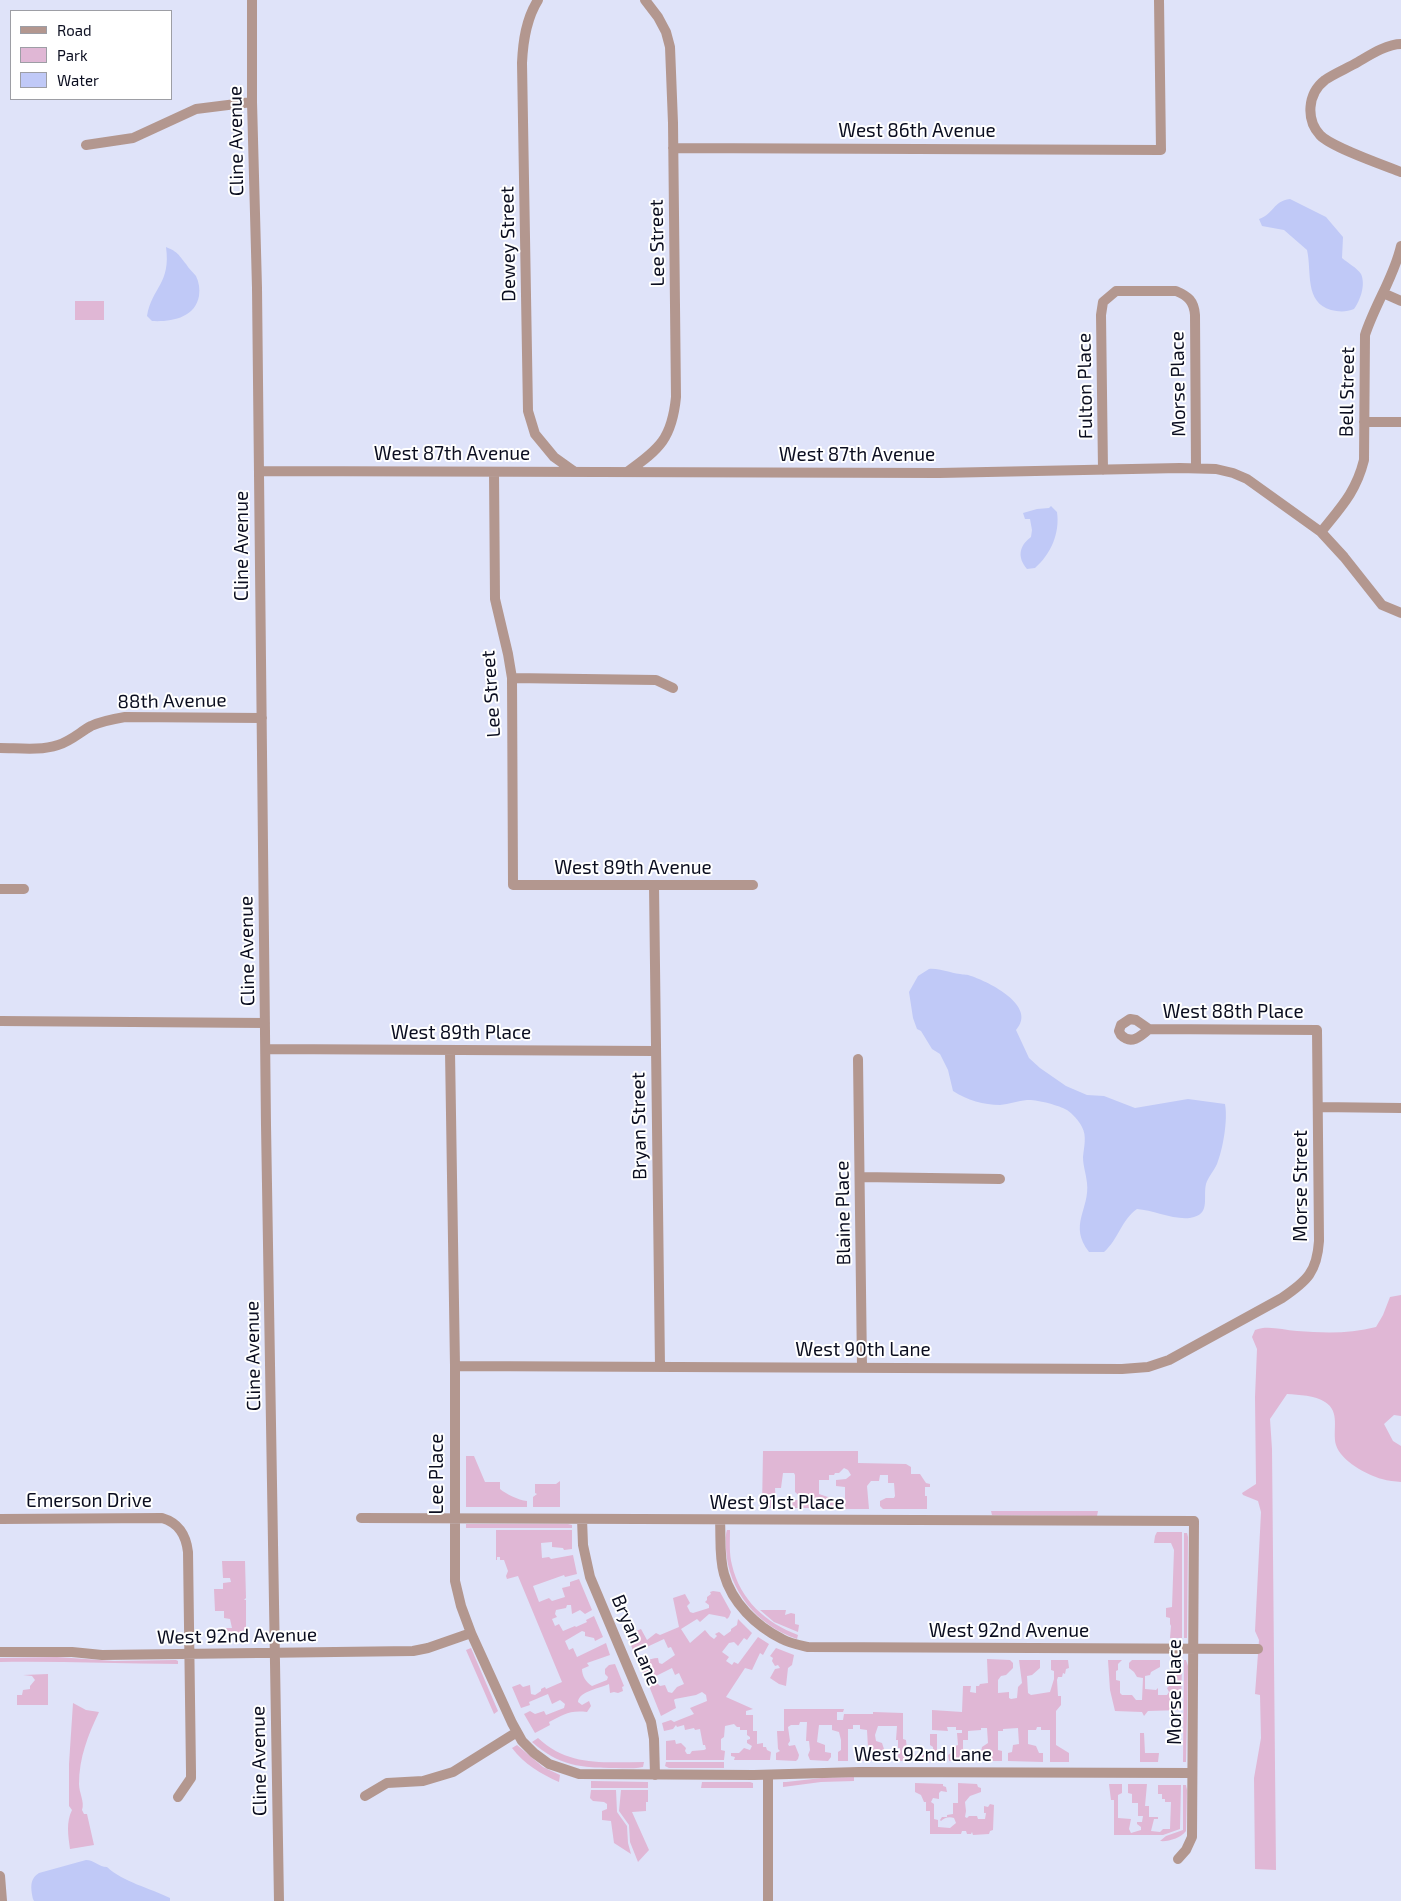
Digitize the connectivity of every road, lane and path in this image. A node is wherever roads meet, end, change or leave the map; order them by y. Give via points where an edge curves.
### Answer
1 (252, 0) edge
2 (538, 0) edge
3 (645, 0) edge
4 (1159, 0) edge
5 (1401, 44) edge
6 (252, 102) junction
7 (86, 145) dead end
8 (673, 148) junction
9 (1401, 172) edge
10 (1401, 246) edge
11 (1383, 293) junction
12 (1192, 300) joint
13 (1401, 301) edge
14 (1364, 422) junction
15 (1401, 422) edge
16 (1196, 468) junction
17 (1103, 470) junction
18 (259, 471) junction
19 (494, 472) junction
20 (575, 472) junction
21 (627, 472) junction
22 (1321, 532) junction
23 (1401, 613) edge
24 (512, 678) junction
25 (673, 688) dead end
26 (262, 718) junction
27 (0, 748) edge
28 (513, 884) joint
29 (654, 885) junction
30 (753, 886) dead end
31 (0, 889) edge
32 (24, 889) dead end
33 (0, 1021) edge
34 (265, 1023) junction
35 (1149, 1030) dead end
36 (1317, 1030) joint
37 (266, 1049) junction
38 (450, 1051) junction
39 (655, 1051) junction
40 (858, 1059) dead end
41 (1318, 1107) junction
42 (1401, 1108) edge
43 (860, 1177) junction
44 (1000, 1179) dead end
45 (1257, 1312) joint
46 (455, 1366) junction
47 (660, 1366) junction
48 (862, 1367) junction
49 (361, 1518) dead end
50 (454, 1518) junction
51 (582, 1519) junction
52 (0, 1520) edge
53 (720, 1520) junction
54 (1194, 1521) joint
55 (471, 1633) junction
56 (1258, 1649) dead end
57 (1193, 1650) junction
58 (0, 1652) edge
59 (275, 1653) junction
60 (189, 1654) junction
61 (517, 1732) junction
62 (1192, 1774) junction
63 (654, 1775) junction
64 (768, 1775) junction
65 (364, 1796) dead end
66 (178, 1797) dead end
67 (1178, 1860) dead end
68 (0, 1876) edge
69 (2, 1901) edge
70 (279, 1901) edge
71 (768, 1901) edge

1 - 6 street, Cline Avenue
2 - 20 street, Dewey Street via 526,28 522,62 528,411 535,434 554,457
3 - 8 street, Lee Street via 666,32 670,47
4 - 8 street, West 86th Avenue via 1161,150
5 - 9 street via 1373,53 1324,81 1312,100 1312,121 1327,141
6 - 7 street via 196,109 132,138
6 - 18 street, Cline Avenue
8 - 21 street, Lee Street via 674,412 664,440 645,460
10 - 11 street, Bell Street
11 - 13 street
11 - 14 street, Bell Street via 1365,334
12 - 16 street, Morse Place via 1195,313
12 - 17 street, Fulton Place via 1176,291 1116,291 1103,302
14 - 15 street
14 - 22 street, Bell Street via 1364,460 1360,476 1352,494
16 - 17 street, West 87th Avenue
16 - 22 street, West 87th Avenue via 1216,469 1247,479
17 - 21 street, West 87th Avenue
18 - 19 street, West 87th Avenue
18 - 26 street, Cline Avenue
19 - 20 street, West 87th Avenue
19 - 24 street, Lee Street via 495,599
20 - 21 street, West 87th Avenue
22 - 23 street, West 87th Avenue via 1382,605
24 - 25 street via 656,680
24 - 28 street, Lee Street
26 - 27 street, 88th Avenue via 110,719 56,745
26 - 34 street, Cline Avenue
28 - 29 street, West 89th Avenue
29 - 30 street, West 89th Avenue
29 - 39 street, Bryan Street
31 - 32 street
33 - 34 street
34 - 37 street, Cline Avenue
35 - 36 street, West 88th Place
36 - 41 street, Morse Street
37 - 38 street, West 89th Place
37 - 59 street, Cline Avenue
38 - 39 street, West 89th Place
38 - 46 street, Lee Place
39 - 47 street, Bryan Street
40 - 43 street, Blaine Place
41 - 42 street
41 - 45 street, Morse Street via 1320,1241 1317,1262 1298,1287
43 - 44 street
43 - 48 street, Blaine Place
45 - 48 street, West 90th Lane via 1169,1360 1148,1366 1122,1369
46 - 47 street, West 90th Lane
46 - 50 street, Lee Place
47 - 48 street, West 90th Lane
49 - 50 street, West 91st Place
50 - 51 street, West 91st Place
50 - 55 street, Lee Place via 455,1580
51 - 53 street, West 91st Place
51 - 63 street, Bryan Lane via 582,1545 590,1577 651,1722
52 - 60 street, Emerson Drive via 149,1517 162,1518 177,1525 188,1552
53 - 54 street, West 91st Place
53 - 57 street, West 92nd Avenue via 724,1574 744,1610 783,1640 808,1647
54 - 57 street, Morse Place
55 - 59 street, West 92nd Avenue via 413,1651
55 - 61 street, Lee Place
56 - 57 street, West 92nd Avenue
57 - 62 street, Morse Place
58 - 60 street, West 92nd Avenue
59 - 60 street, West 92nd Avenue
59 - 70 street, Cline Avenue
60 - 66 street via 191,1778
61 - 63 street, Lee Place via 534,1753 565,1770 579,1774
61 - 65 street via 453,1772 423,1781 387,1783
62 - 64 street, West 92nd Lane via 859,1772
62 - 67 street, Morse Place via 1192,1837
63 - 64 street, West 92nd Lane
64 - 71 street
68 - 69 street

